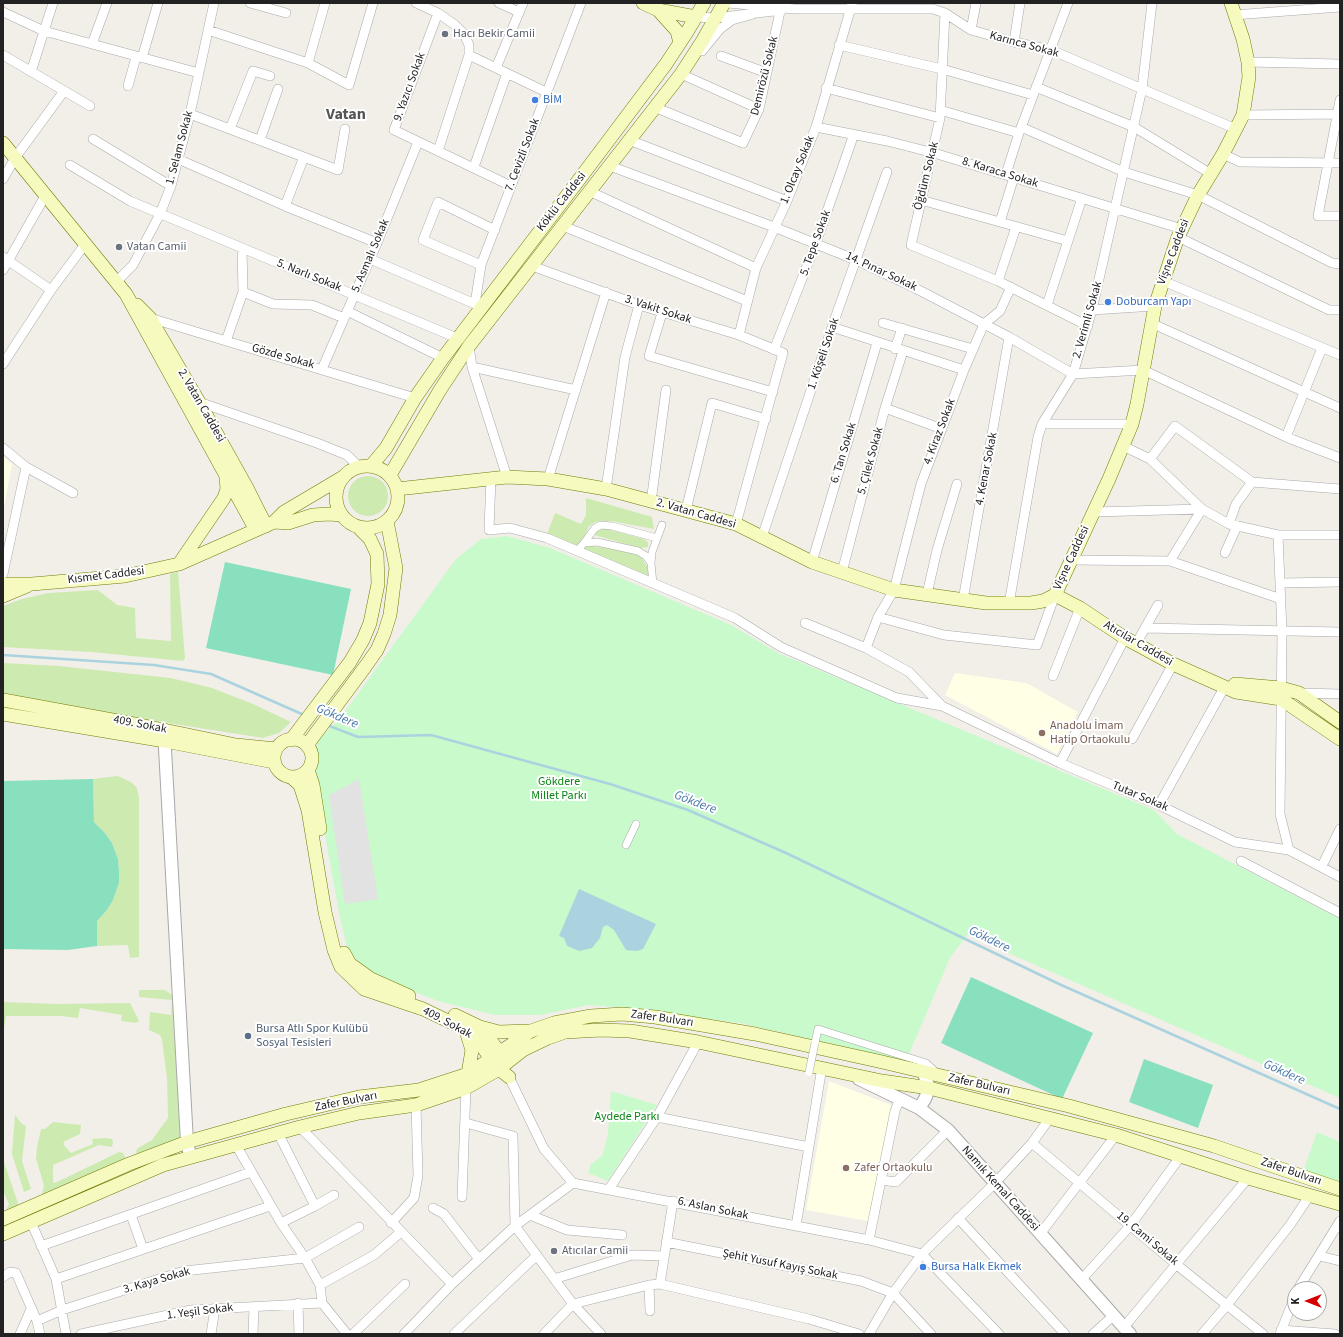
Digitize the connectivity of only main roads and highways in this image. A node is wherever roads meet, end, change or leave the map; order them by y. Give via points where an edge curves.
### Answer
1 (643, 3) edge
2 (704, 3) edge
3 (724, 3) edge
4 (1233, 9) edge
5 (658, 10) junction
6 (696, 17) junction
7 (680, 43) junction
8 (3, 143) edge
9 (126, 294) junction
10 (365, 466) junction
11 (226, 475) junction
12 (390, 475) junction
13 (343, 477) junction
14 (397, 489) junction
15 (342, 515) junction
16 (387, 521) junction
17 (265, 526) junction
18 (358, 527) junction
19 (179, 564) junction
20 (3, 584) edge
21 (32, 584) junction
22 (1055, 595) junction
23 (3, 596) edge
24 (1281, 693) junction
25 (3, 700) edge
26 (3, 714) edge
27 (1340, 722) edge
28 (164, 735) junction
29 (293, 737) junction
30 (1340, 739) edge
31 (309, 744) junction
32 (275, 756) junction
33 (308, 770) junction
34 (291, 777) junction
35 (480, 1027) junction
36 (465, 1029) junction
37 (531, 1031) junction
38 (502, 1064) junction
39 (468, 1074) junction
40 (1340, 1189) edge
41 (1340, 1204) edge
42 (3, 1219) edge
43 (3, 1234) edge

1 - 5 main road
2 - 6 main road, Köklü Caddesi
3 - 12 main road, Köklü Caddesi via 681,74 469,346
4 - 22 main road, Vişne Caddesi via 1248,62 1249,77 1243,115 1198,195 1180,233 1155,306 1132,424
5 - 6 main road
5 - 7 main road via 677,31
6 - 7 main road, Köklü Caddesi
7 - 10 main road, Köklü Caddesi via 576,185 478,305 415,398 386,448
8 - 9 main road, 2. Vatan Caddesi
9 - 11 main road, 2. Vatan Caddesi
9 - 17 main road, 2. Vatan Caddesi via 150,318 247,488
10 - 12 main road via 381,468
10 - 13 main road via 351,470
11 - 17 main road, 2. Vatan Caddesi
11 - 19 main road via 224,498
12 - 14 main road
13 - 15 main road via 336,496
13 - 17 main road
14 - 16 main road via 398,504
14 - 22 main road, 2. Vatan Caddesi via 507,477 606,489 736,524 812,562 894,590 1009,604 1043,601
15 - 17 main road via 313,515 288,523
15 - 18 main road
16 - 18 main road via 374,527
16 - 31 main road via 396,568 386,628 377,650
17 - 19 main road, Kısmet Caddesi
18 - 29 main road via 370,539 377,554 379,568 370,624 350,662
19 - 21 main road, Kısmet Caddesi via 125,576
20 - 21 main road
21 - 23 main road
22 - 24 main road, Atıcılar Caddesi via 1130,641 1224,688 1236,692
24 - 27 main road, Atıcılar Caddesi via 1299,693
24 - 30 main road, Atıcılar Caddesi
25 - 28 main road, 409. Sokak
26 - 28 main road, 409. Sokak
28 - 32 main road, 409. Sokak
29 - 31 main road
29 - 32 main road via 280,745
31 - 33 main road via 312,758
32 - 34 main road via 280,772
33 - 34 main road via 297,777
33 - 35 main road, 409. Sokak via 317,807 331,913 339,946 350,964 383,986
34 - 36 main road, 409. Sokak via 300,785 308,810 325,912 334,950 342,967 364,989 423,1009
35 - 37 main road via 499,1032
35 - 38 main road, 409. Sokak
36 - 38 main road, 409. Sokak
36 - 39 main road via 472,1050
37 - 38 main road, Zafer Bulvarı
37 - 40 main road, Zafer Bulvarı via 554,1023 590,1016 622,1014 755,1034 1070,1106 1214,1146
38 - 39 main road, Zafer Bulvarı
38 - 41 main road, Zafer Bulvarı via 523,1050 564,1032 630,1031 698,1042 882,1081 929,1088 1050,1118 1116,1135 1248,1178
38 - 43 main road, Zafer Bulvarı via 466,1088 416,1105 359,1113 190,1156 134,1176
39 - 42 main road, Zafer Bulvarı via 419,1090 359,1097 286,1114 187,1142 129,1164

